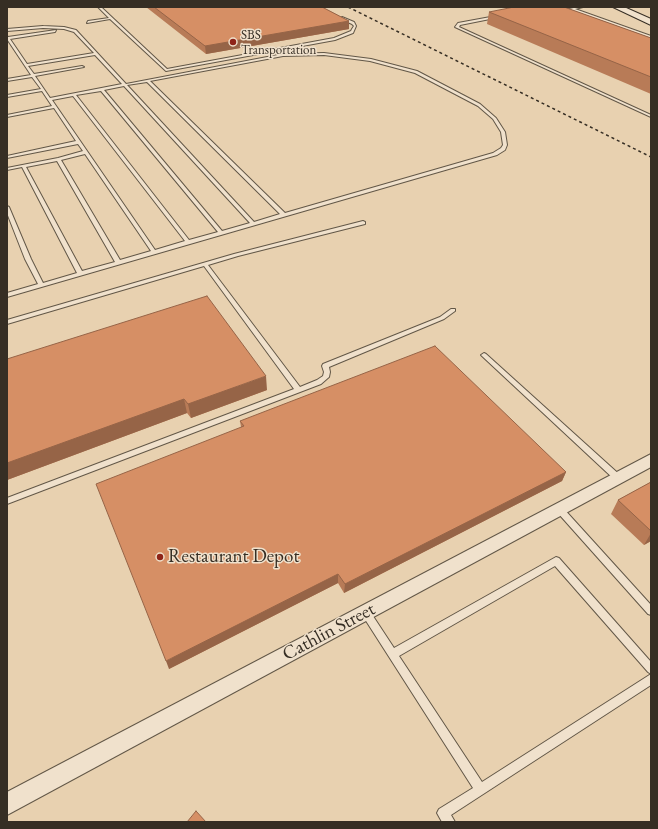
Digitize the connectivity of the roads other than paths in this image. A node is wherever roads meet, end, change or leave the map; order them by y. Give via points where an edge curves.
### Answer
1 (99, 7) edge
2 (582, 7) edge
3 (617, 7) edge
4 (572, 9) junction
5 (564, 14) edge
6 (502, 16) edge
7 (340, 17) edge
8 (111, 18) junction
9 (88, 22) dead end
10 (651, 22) edge
11 (69, 28) junction
12 (7, 30) edge
13 (7, 37) edge
14 (651, 37) edge
15 (96, 54) junction
16 (26, 65) junction
17 (82, 67) dead end
18 (33, 75) junction
19 (7, 80) edge
20 (148, 81) junction
21 (126, 85) junction
22 (43, 90) junction
23 (102, 90) junction
24 (74, 95) junction
25 (7, 96) edge
26 (50, 99) junction
27 (55, 106) junction
28 (7, 116) edge
29 (651, 116) edge
30 (79, 142) junction
31 (86, 152) junction
32 (7, 157) edge
33 (58, 159) junction
34 (23, 166) junction
35 (7, 169) edge
36 (7, 207) edge
37 (284, 215) junction
38 (363, 223) dead end
39 (253, 224) junction
40 (220, 233) junction
41 (188, 242) junction
42 (154, 252) junction
43 (118, 262) junction
44 (205, 264) junction
45 (81, 274) junction
46 (41, 285) junction
47 (7, 295) edge
48 (454, 310) dead end
49 (7, 322) edge
50 (484, 355) dead end
51 (299, 390) junction
52 (651, 460) edge
53 (618, 478) junction
54 (7, 501) edge
55 (560, 510) junction
56 (651, 611) edge
57 (366, 613) junction
58 (392, 654) junction
59 (651, 669) edge
60 (651, 679) edge
61 (480, 789) junction
62 (7, 804) edge
63 (449, 822) edge

1 - 8 lane
2 - 4 lane
3 - 10 street
4 - 5 lane via 556,12
4 - 14 lane
6 - 29 lane via 459,24 458,27
7 - 8 lane via 355,26 352,32 335,39 166,70
8 - 9 lane
11 - 12 lane
11 - 13 lane
11 - 15 lane via 75,31
13 - 16 lane
15 - 16 lane
15 - 21 lane
16 - 18 lane
17 - 18 lane
18 - 19 lane
18 - 22 lane
20 - 21 lane
20 - 37 lane
20 - 37 lane via 292,54 343,56 416,72 479,105 494,118 503,132 505,145 495,154
21 - 23 lane
21 - 39 lane
22 - 25 lane
22 - 26 lane
23 - 24 lane
23 - 40 lane
24 - 26 lane
24 - 41 lane
26 - 27 lane
27 - 28 lane
27 - 30 lane
30 - 31 lane
30 - 32 lane
31 - 33 lane
31 - 42 lane
33 - 34 lane
33 - 43 lane
34 - 35 lane
34 - 45 lane
36 - 46 lane
37 - 39 lane
38 - 44 lane
39 - 40 lane
40 - 41 lane
41 - 42 lane
42 - 43 lane
43 - 45 lane
44 - 49 lane
44 - 51 lane
45 - 46 lane
46 - 47 lane
48 - 51 lane via 442,318 325,366 326,377
50 - 53 lane
51 - 54 lane
52 - 53 street, Cathlin Street
53 - 55 street, Cathlin Street
55 - 56 lane
55 - 57 street, Cathlin Street
57 - 58 lane
57 - 62 street, Cathlin Street
58 - 59 lane via 556,561
58 - 61 lane
60 - 61 lane
61 - 63 lane via 443,813

